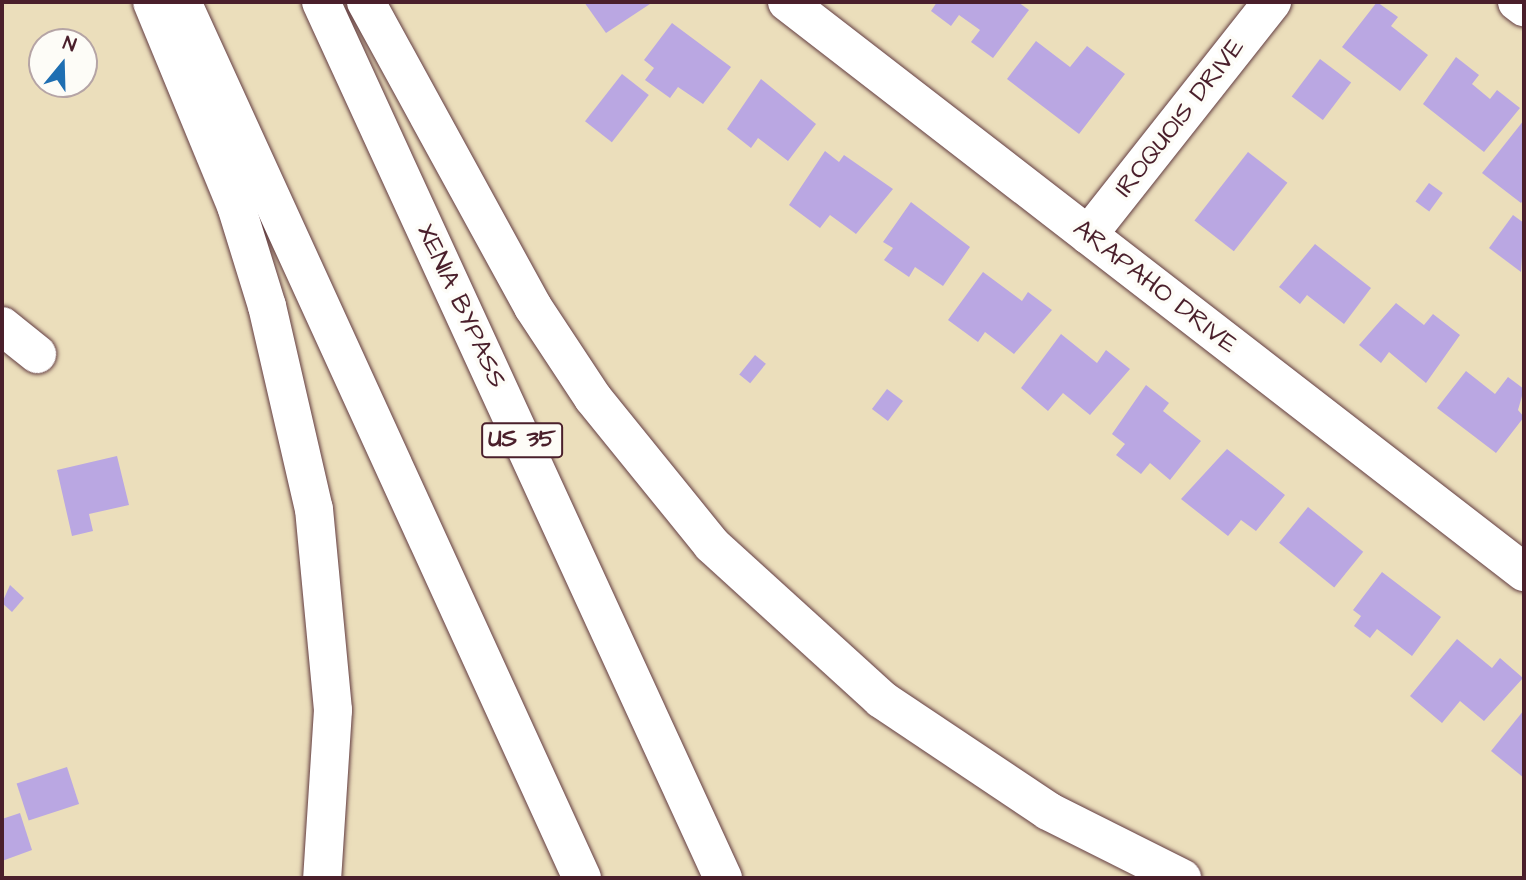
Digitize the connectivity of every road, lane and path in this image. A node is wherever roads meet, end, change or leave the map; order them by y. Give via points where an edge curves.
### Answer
1 (152, 2) edge
2 (182, 2) edge
3 (321, 2) edge
4 (366, 2) edge
5 (787, 2) edge
6 (1272, 2) edge
7 (1517, 2) edge
8 (1524, 7) edge
9 (1088, 235) junction
10 (2, 326) edge
11 (37, 354) dead end
12 (1524, 572) edge
13 (322, 878) edge
14 (582, 878) edge
15 (723, 878) edge
16 (1182, 878) edge

1 - 13 main road via 236,206 277,344 314,509 333,710
2 - 14 main road
3 - 15 main road, XENIA BYPASS / US 35
4 - 16 main road via 533,307 593,398 712,545 803,634 932,735 1048,811
5 - 9 main road, ARAPAHO DRIVE
6 - 9 main road, IROQUOIS DRIVE
7 - 8 main road
9 - 12 main road, ARAPAHO DRIVE
10 - 11 main road

